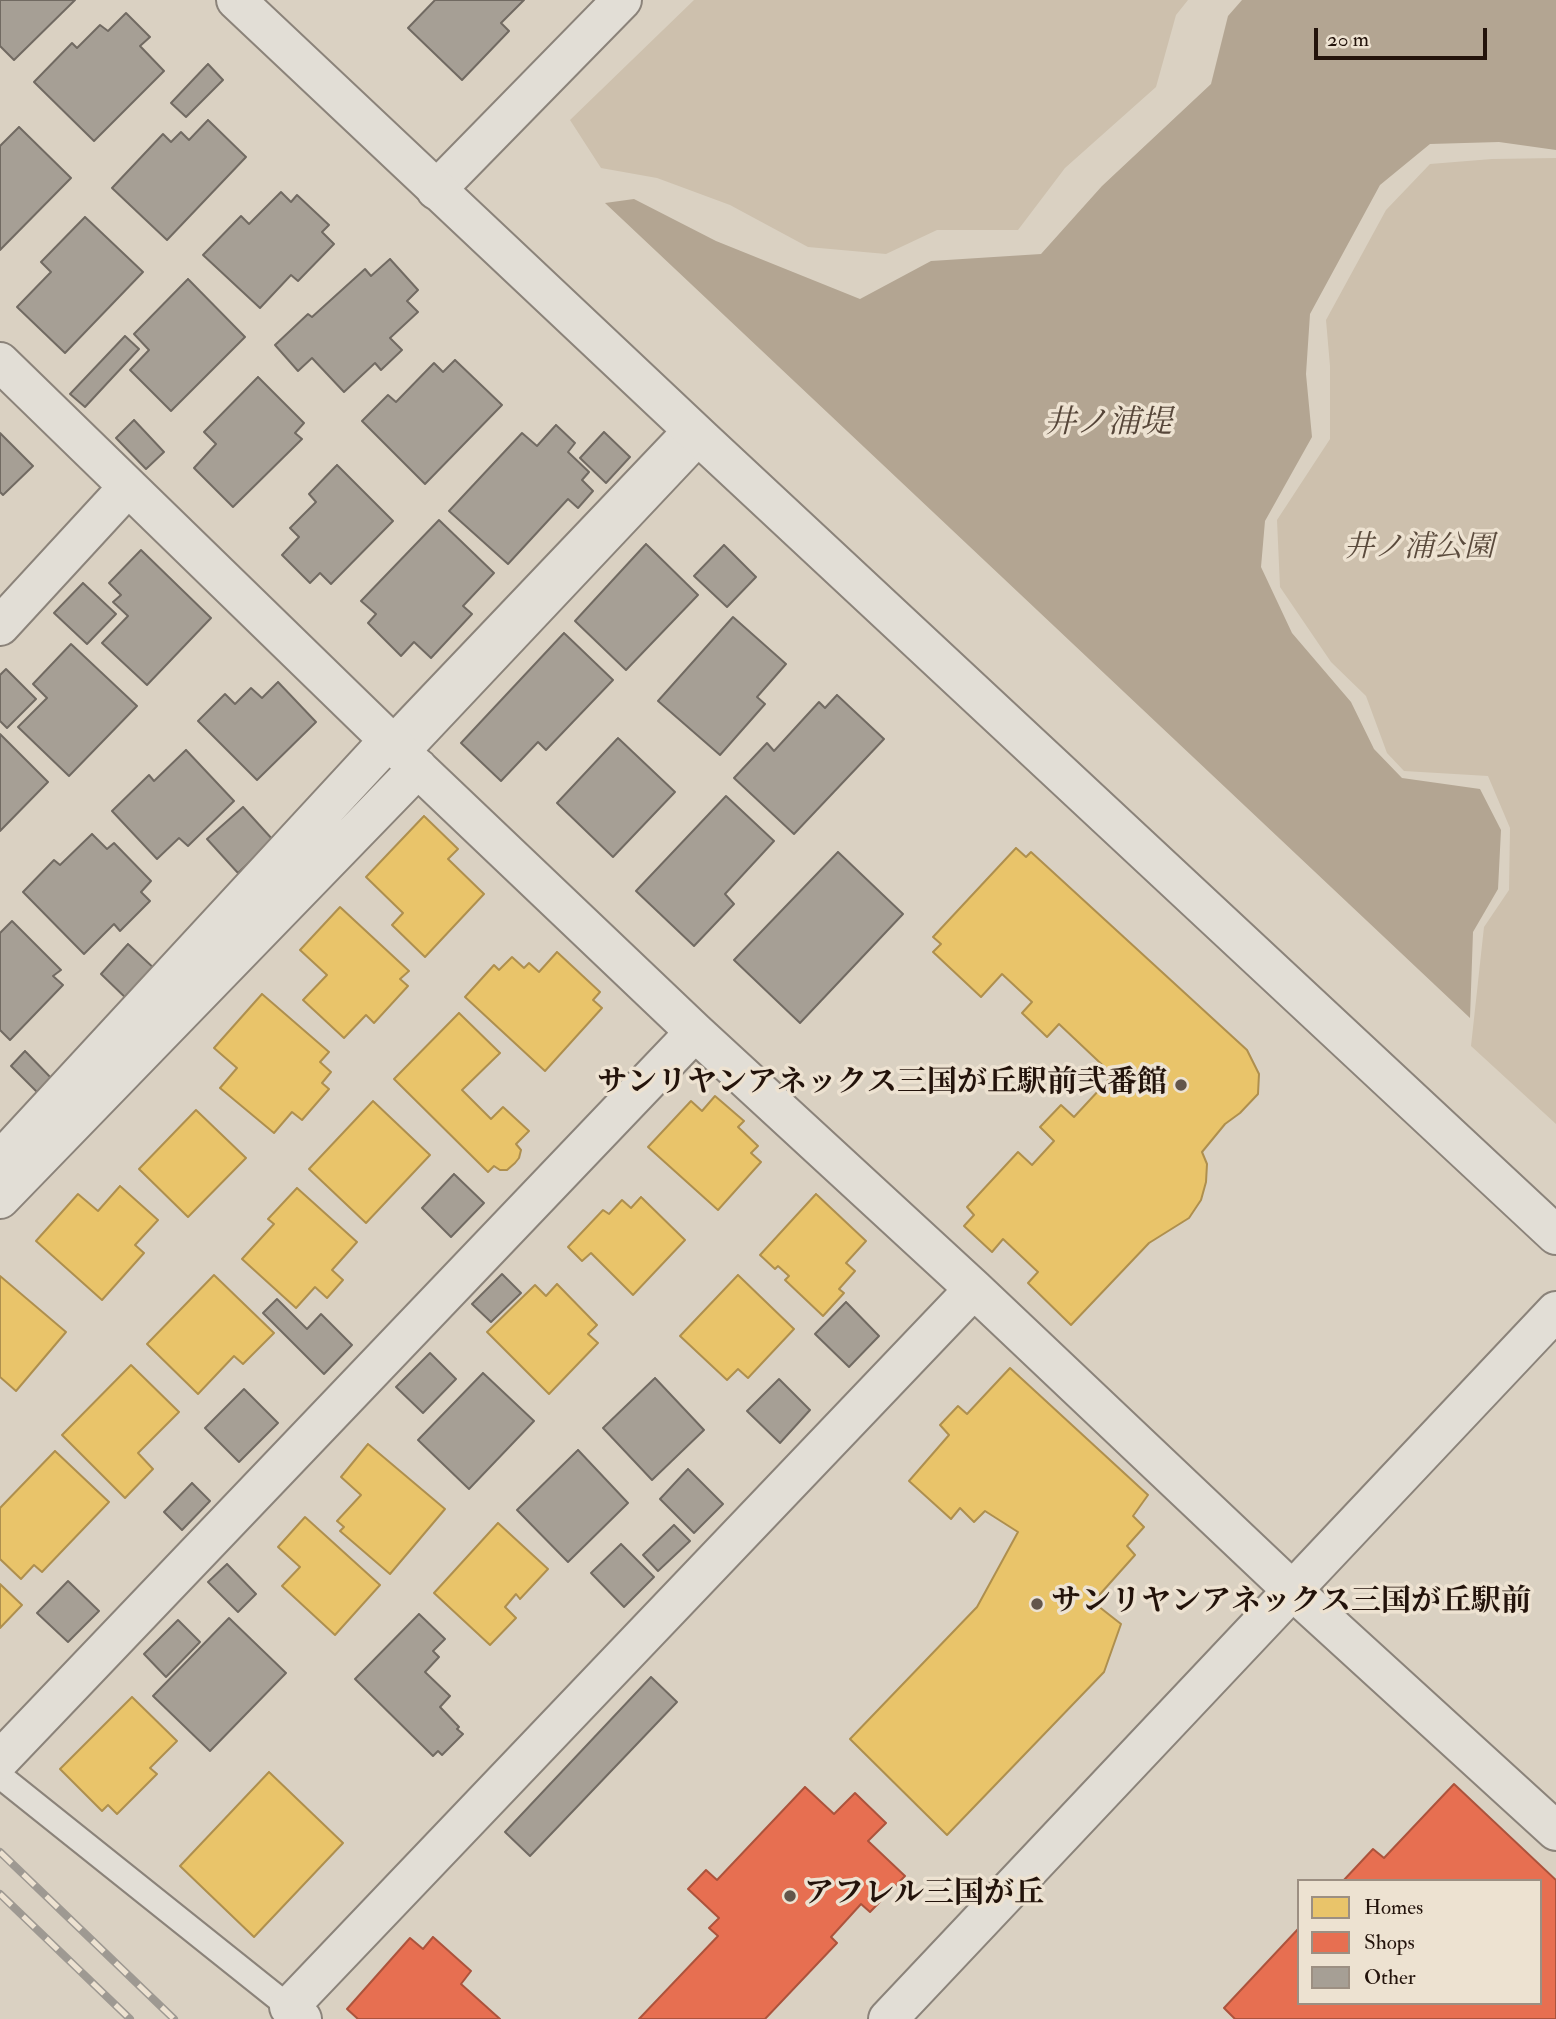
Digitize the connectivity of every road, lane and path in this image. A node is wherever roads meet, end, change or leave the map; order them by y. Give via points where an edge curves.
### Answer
1 (236, 0) edge
2 (622, 0) edge
3 (436, 190) junction
4 (0, 362) edge
5 (696, 433) junction
6 (128, 487) junction
7 (0, 626) edge
8 (404, 755) junction
9 (695, 1032) junction
10 (0, 1161) edge
11 (0, 1199) edge
12 (1556, 1234) edge
13 (974, 1289) junction
14 (1556, 1311) edge
15 (1293, 1591) junction
16 (0, 1760) edge
17 (0, 1776) edge
18 (1556, 1831) edge
19 (295, 2013) edge
20 (888, 2019) edge

1 - 3 street
2 - 3 street
3 - 5 street
4 - 6 street
5 - 8 lane
5 - 12 street
6 - 7 street
6 - 8 street
8 - 9 street
8 - 10 street
8 - 11 street
9 - 13 street
9 - 16 street
13 - 15 street
13 - 19 street
14 - 15 street
15 - 18 street
15 - 20 street
17 - 19 lane

